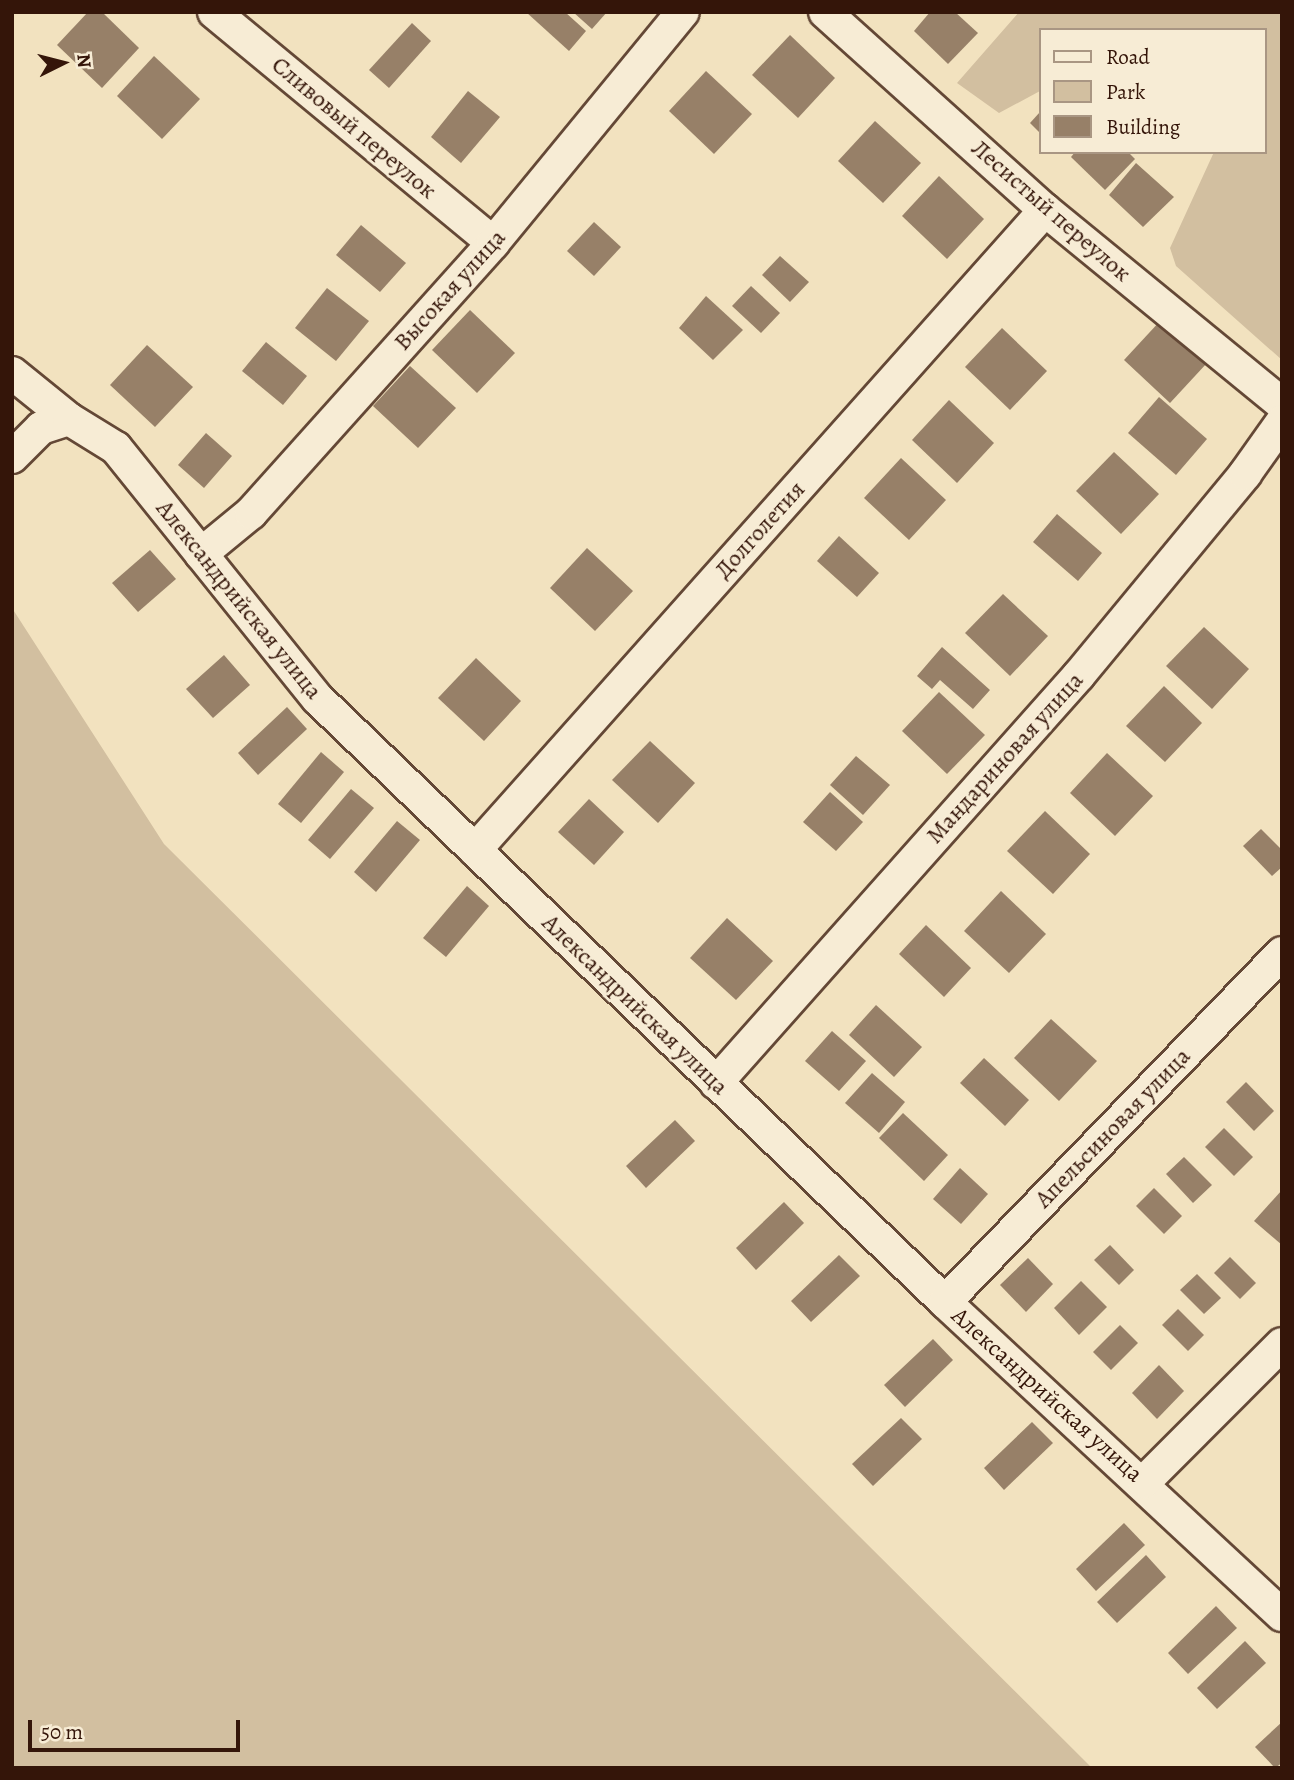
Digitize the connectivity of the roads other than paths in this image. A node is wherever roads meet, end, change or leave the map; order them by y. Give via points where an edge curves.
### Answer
1 (214, 12) edge
2 (683, 12) edge
3 (825, 12) edge
4 (1045, 210) junction
5 (494, 243) junction
6 (12, 373) edge
7 (1282, 404) edge
8 (69, 419) junction
9 (1282, 422) edge
10 (12, 457) edge
11 (201, 554) junction
12 (475, 850) junction
13 (1282, 953) edge
14 (716, 1083) junction
15 (945, 1302) junction
16 (1282, 1344) edge
17 (1144, 1482) junction
18 (1282, 1615) edge

1 - 5 street, Сливовый переулок
2 - 5 street, Высокая улица
3 - 4 street, Лесистый переулок
4 - 7 street, Лесистый переулок
4 - 12 street, Долголетия
5 - 11 street, Высокая улица via 251,513
6 - 8 street, Александрийская улица
8 - 10 street via 41,428
8 - 11 street, Александрийская улица via 116,447
9 - 14 street, Мандариновая улица via 1245,474 1079,675
11 - 12 street, Александрийская улица via 318,699
12 - 14 street, Александрийская улица
13 - 15 street, Апельсиновая улица
14 - 15 street, Александрийская улица
15 - 17 street, Александрийская улица
16 - 17 street
17 - 18 street, Александрийская улица via 1192,1536

